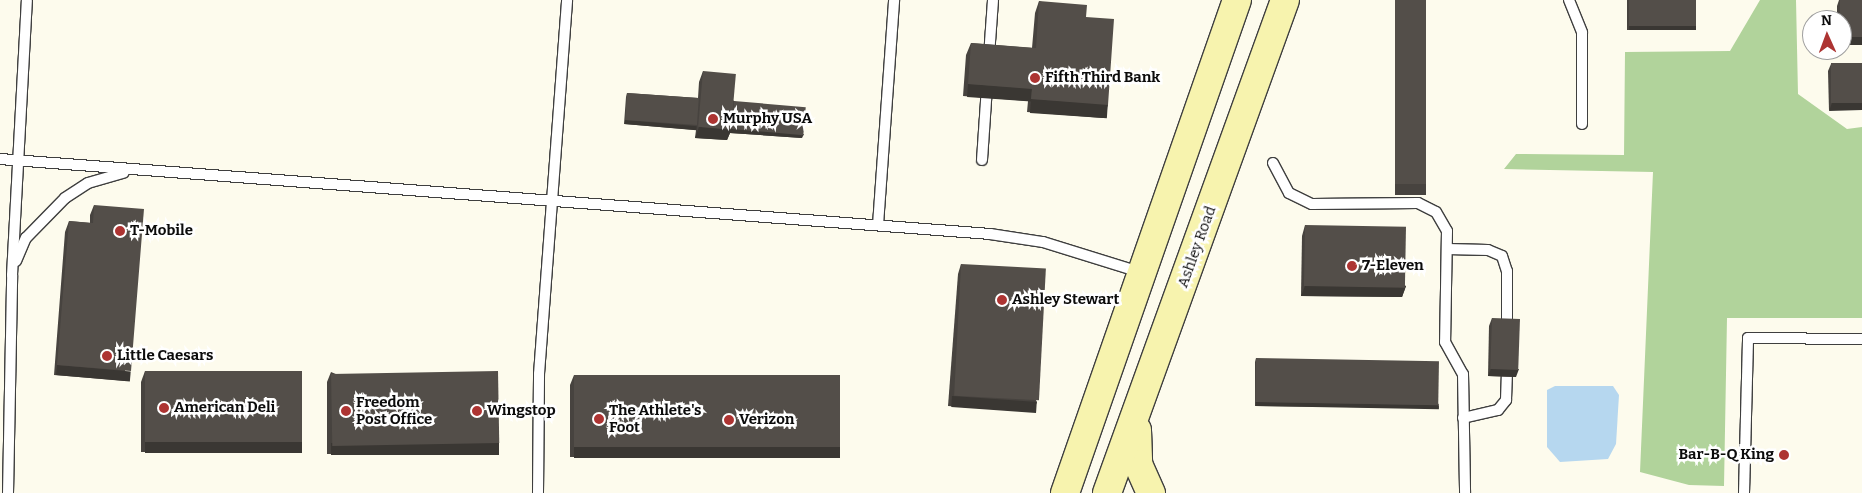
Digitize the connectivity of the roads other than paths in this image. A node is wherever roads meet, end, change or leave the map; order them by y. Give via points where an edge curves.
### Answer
1 (27, 0) edge
2 (567, 0) edge
3 (894, 0) edge
4 (994, 0) edge
5 (1237, 0) edge
6 (1285, 0) edge
7 (1569, 0) edge
8 (1582, 124) dead end
9 (0, 159) edge
10 (982, 160) dead end
11 (18, 161) junction
12 (1273, 163) dead end
13 (143, 171) junction
14 (552, 202) junction
15 (878, 225) junction
16 (1447, 249) junction
17 (1140, 272) junction
18 (12, 279) junction
19 (1862, 339) edge
20 (1144, 391) junction
21 (1463, 418) junction
22 (8, 493) edge
23 (538, 493) edge
24 (1065, 493) edge
25 (1107, 493) edge
26 (1151, 493) edge
27 (1465, 493) edge
28 (1744, 493) edge

1 - 11 lane
2 - 14 lane
3 - 15 lane
4 - 10 lane
5 - 17 street
6 - 20 street, Ashley Road
7 - 8 lane via 1582,33
9 - 11 lane
11 - 13 lane
11 - 18 lane
12 - 16 lane via 1289,193 1312,204 1418,203 1436,212 1447,231
13 - 14 lane
13 - 18 lane via 102,178 65,198 26,238
14 - 15 lane
14 - 23 lane via 540,374
15 - 17 lane via 1023,238
16 - 21 lane via 1445,342 1463,374
16 - 21 lane via 1488,250 1502,256 1507,271 1506,400 1498,410
17 - 24 street
18 - 22 lane
19 - 28 lane via 1748,338
20 - 25 street, Ashley Road
20 - 26 street via 1136,448 1139,472
21 - 27 lane

